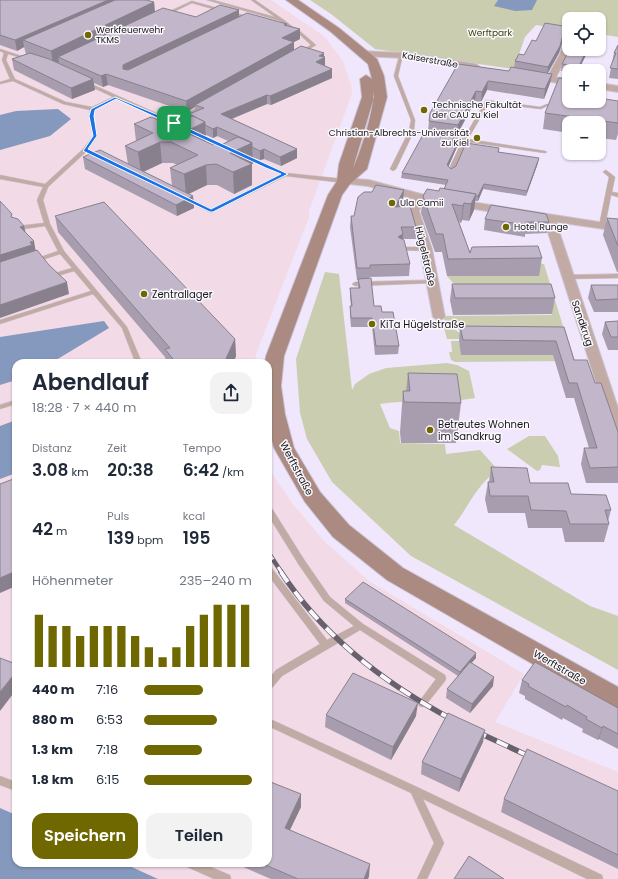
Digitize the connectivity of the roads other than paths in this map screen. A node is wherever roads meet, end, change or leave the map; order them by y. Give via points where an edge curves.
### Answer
1 (209, 0) edge
2 (253, 0) edge
3 (291, 0) edge
4 (159, 12) edge
5 (166, 14) junction
6 (159, 17) edge
7 (249, 18) junction
8 (256, 21) edge
9 (242, 22) edge
10 (283, 22) junction
11 (285, 29) edge
12 (300, 33) junction
13 (0, 50) edge
14 (6, 52) junction
15 (20, 52) dead end
16 (362, 54) junction
17 (400, 54) junction
18 (562, 54) edge
19 (15, 55) junction
20 (295, 56) edge
21 (38, 62) edge
22 (485, 69) edge
23 (523, 75) edge
24 (78, 79) edge
25 (551, 79) junction
26 (13, 80) junction
27 (562, 81) edge
28 (0, 84) edge
29 (606, 87) edge
30 (618, 88) edge
31 (116, 98) junction
32 (211, 102) edge
33 (547, 105) edge
34 (93, 109) junction
35 (174, 123) junction
36 (411, 131) junction
37 (465, 140) junction
38 (85, 150) junction
39 (232, 151) edge
40 (92, 152) edge
41 (545, 152) dead end
42 (239, 154) edge
43 (393, 169) dead end
44 (451, 171) edge
45 (606, 172) dead end
46 (285, 174) junction
47 (0, 177) edge
48 (344, 181) junction
49 (46, 186) junction
50 (176, 193) edge
51 (609, 193) junction
52 (618, 195) edge
53 (420, 197) junction
54 (549, 217) junction
55 (47, 224) junction
56 (602, 226) junction
57 (17, 228) edge
58 (618, 228) edge
59 (402, 249) edge
60 (426, 249) junction
61 (61, 252) junction
62 (29, 262) edge
63 (75, 269) junction
64 (54, 275) edge
65 (618, 276) edge
66 (568, 277) junction
67 (432, 282) junction
68 (355, 284) dead end
69 (93, 292) junction
70 (439, 317) dead end
71 (0, 322) edge
72 (137, 359) edge
73 (12, 403) edge
74 (0, 407) edge
75 (618, 429) edge
76 (272, 515) edge
77 (272, 574) edge
78 (360, 626) junction
79 (326, 645) junction
80 (272, 681) edge
81 (618, 700) edge
82 (422, 703) dead end
83 (272, 724) edge
84 (0, 780) edge
85 (12, 785) edge
86 (414, 790) junction
87 (198, 867) edge
88 (226, 879) edge
89 (422, 879) edge
90 (598, 879) edge

1 - 10 lane
2 - 10 lane
3 - 16 main road, Werftstraße via 335,30
4 - 5 lane
5 - 6 lane
5 - 7 lane via 192,2
7 - 8 lane
7 - 9 lane
10 - 12 lane
11 - 12 lane
12 - 20 lane via 314,45
13 - 14 lane
14 - 19 lane
14 - 26 lane via 4,60
15 - 19 lane
16 - 17 street, Kaiserstraße
16 - 48 main road, Werftstraße via 373,62 381,97 360,169
17 - 22 street, Kaiserstraße
17 - 36 lane via 396,76 413,120
18 - 25 street
19 - 21 lane
23 - 25 street
24 - 31 lane
25 - 27 street
26 - 28 lane
26 - 34 lane via 65,103
29 - 30 street
31 - 34 lane
31 - 35 lane
32 - 35 lane
33 - 37 lane via 541,108 488,100
34 - 38 lane via 91,116 95,136
35 - 39 lane
36 - 37 lane
36 - 43 lane
37 - 41 lane
37 - 44 lane
38 - 40 lane
38 - 49 lane
42 - 46 lane
45 - 51 lane via 612,177
46 - 48 lane
46 - 50 lane via 212,211
47 - 49 lane
48 - 53 street via 369,184
48 - 81 main road, Werftstraße via 335,195 276,356 272,386 275,414 284,448 312,496 342,531 395,574
49 - 55 lane via 40,200
51 - 52 lane
51 - 56 lane
53 - 54 street
53 - 60 street, Hügelstraße via 414,211
54 - 56 street
54 - 66 street, Sandkrug
55 - 57 lane
55 - 61 lane
56 - 58 street
59 - 60 lane
60 - 67 street, Hügelstraße
61 - 62 lane
61 - 63 lane
63 - 64 lane
63 - 69 lane
65 - 66 lane
66 - 75 street, Sandkrug
67 - 68 lane
67 - 70 street, Hügelstraße
69 - 71 lane
69 - 72 lane via 125,328
73 - 74 lane
76 - 78 lane via 327,599
77 - 79 lane
78 - 79 lane
78 - 82 lane via 442,678
79 - 80 lane via 279,673
83 - 86 lane
84 - 85 lane
86 - 89 lane via 438,843
86 - 90 lane
87 - 88 lane

